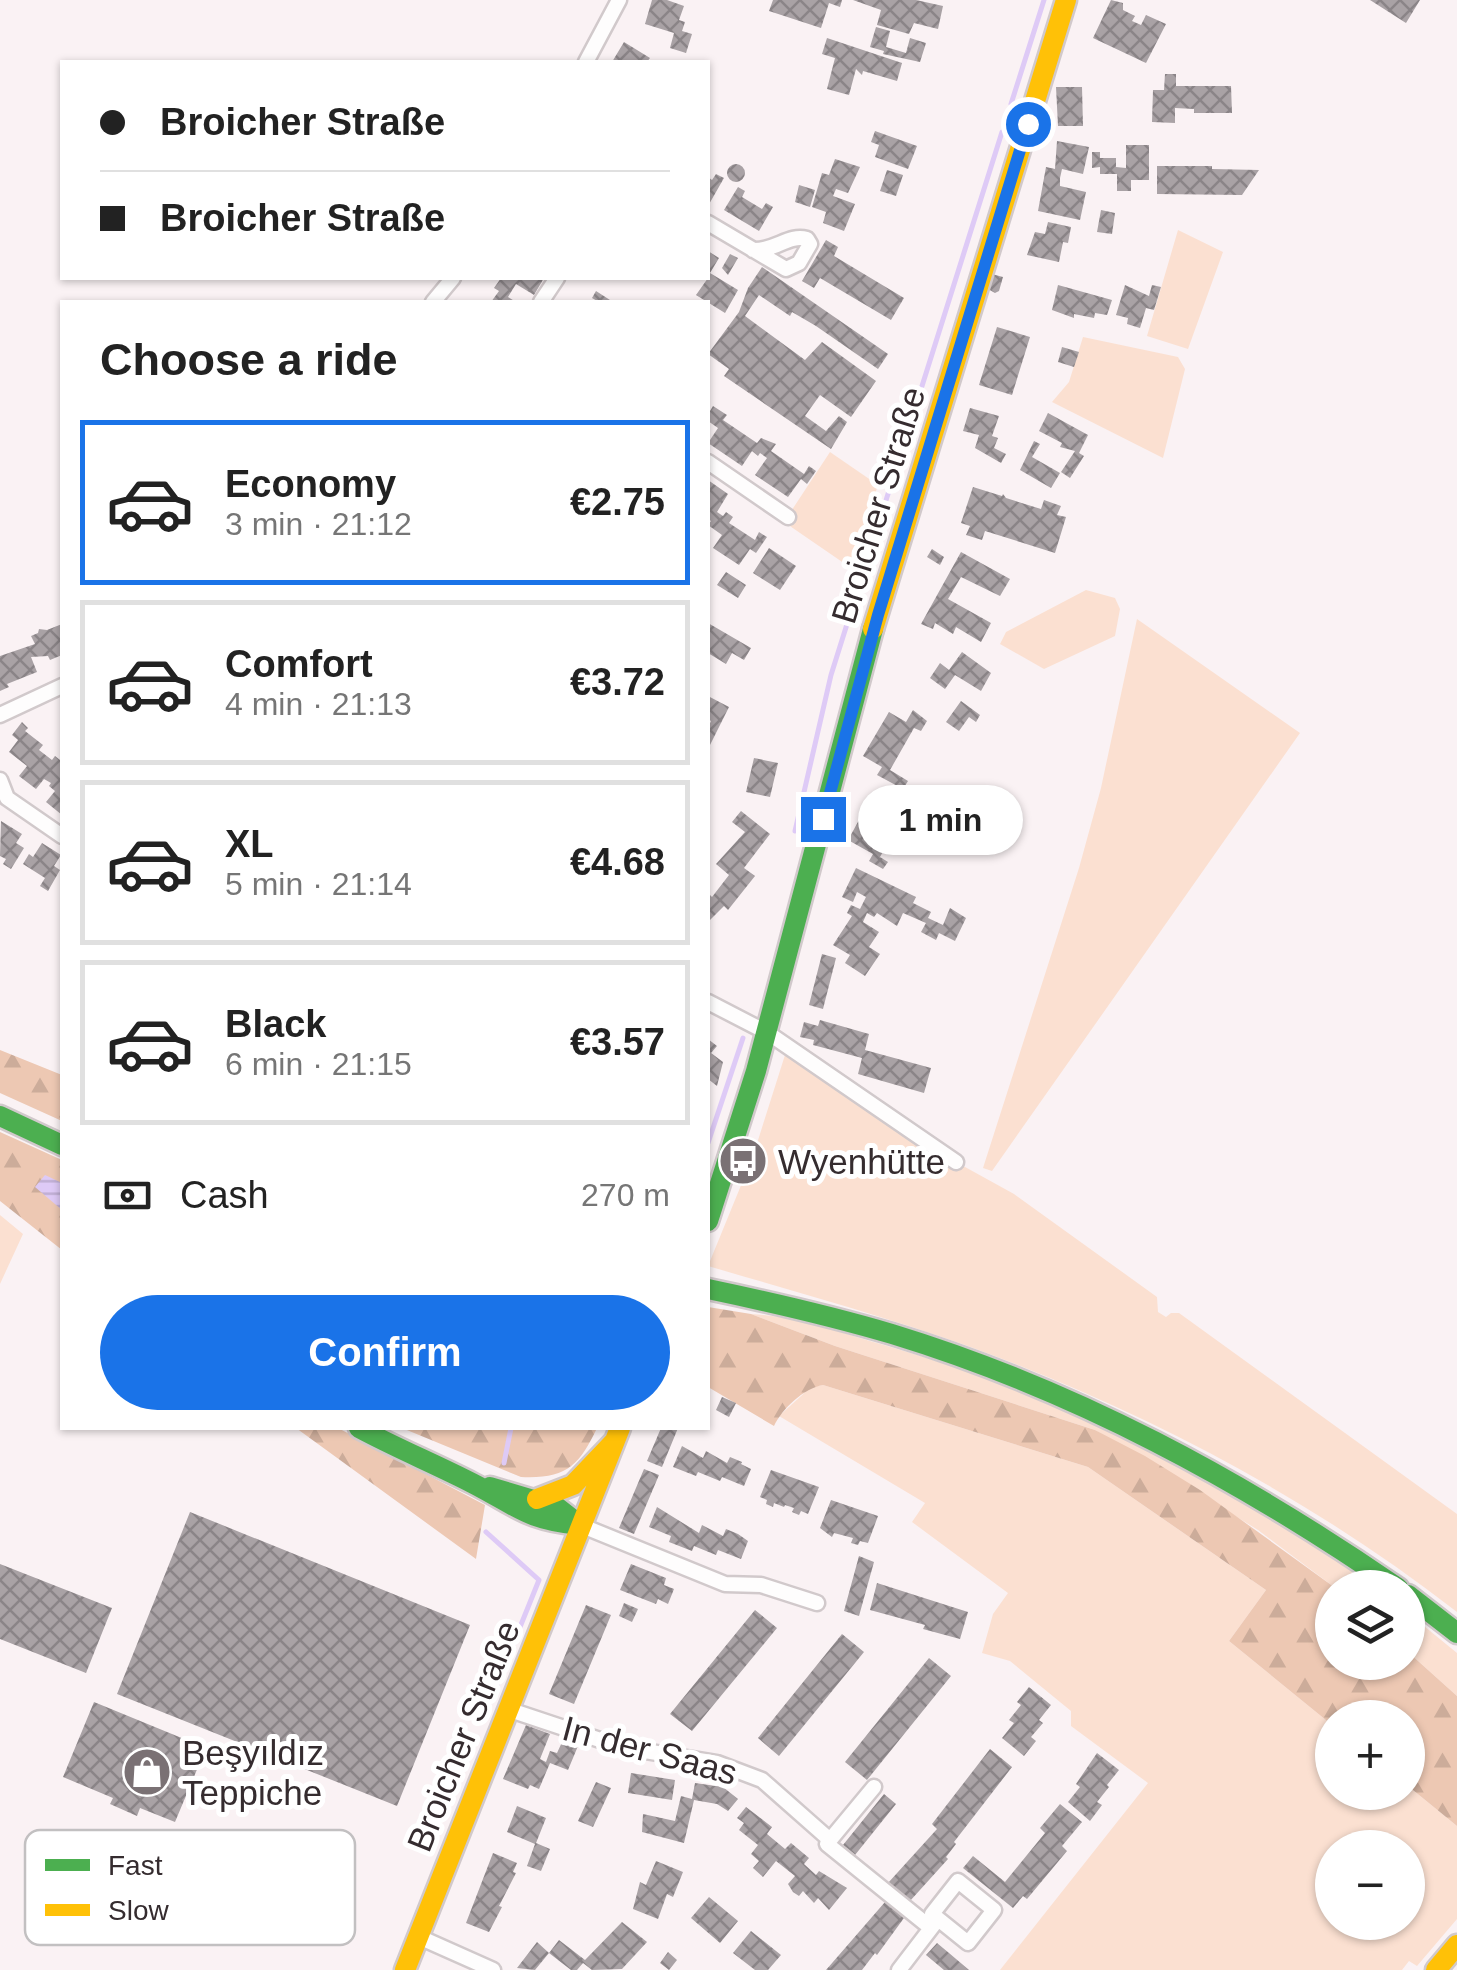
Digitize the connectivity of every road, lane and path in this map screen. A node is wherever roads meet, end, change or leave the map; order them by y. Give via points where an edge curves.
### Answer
1 (619, 0) edge
2 (1066, 0) edge
3 (587, 60) edge
4 (710, 224) edge
5 (753, 250) dead end
6 (710, 463) edge
7 (788, 517) dead end
8 (60, 687) edge
9 (0, 714) edge
10 (0, 780) edge
11 (60, 835) edge
12 (710, 1003) edge
13 (768, 1033) junction
14 (0, 1116) edge
15 (60, 1144) edge
16 (956, 1162) dead end
17 (710, 1215) edge
18 (710, 1288) edge
19 (363, 1430) edge
20 (617, 1435) edge
21 (472, 1483) junction
22 (538, 1499) junction
23 (580, 1525) junction
24 (1373, 1570) edge
25 (816, 1603) dead end
26 (1425, 1608) edge
27 (1457, 1633) edge
28 (510, 1710) junction
29 (874, 1787) dead end
30 (830, 1840) junction
31 (935, 1924) junction
32 (419, 1936) junction
33 (1457, 1944) edge
34 (405, 1970) edge
35 (494, 1970) edge
36 (899, 1970) edge
37 (1436, 1970) edge

1 - 3 street
2 - 13 street, Broicher Straße via 878,615
4 - 5 street
6 - 7 street
8 - 9 street
10 - 11 street via 7,798
12 - 13 street
13 - 16 street
13 - 17 street, Broicher Straße
14 - 15 street
18 - 24 street via 956,1354 1124,1422 1232,1480
19 - 21 street
20 - 22 street via 584,1478
20 - 23 street, Broicher Straße
21 - 22 street
21 - 23 street via 545,1522
22 - 23 street
23 - 25 street via 725,1584 762,1586
23 - 28 street, Broicher Straße
26 - 27 street
28 - 30 street, In der Saas via 622,1748 717,1762 762,1780
28 - 32 street, Broicher Straße
29 - 30 street
30 - 31 street, In der Saas via 826,1844
31 - 31 street, In der Saas via 932,1914 958,1881 994,1910 968,1944
31 - 36 street
32 - 34 street, Broicher Straße
32 - 35 street
33 - 37 street

